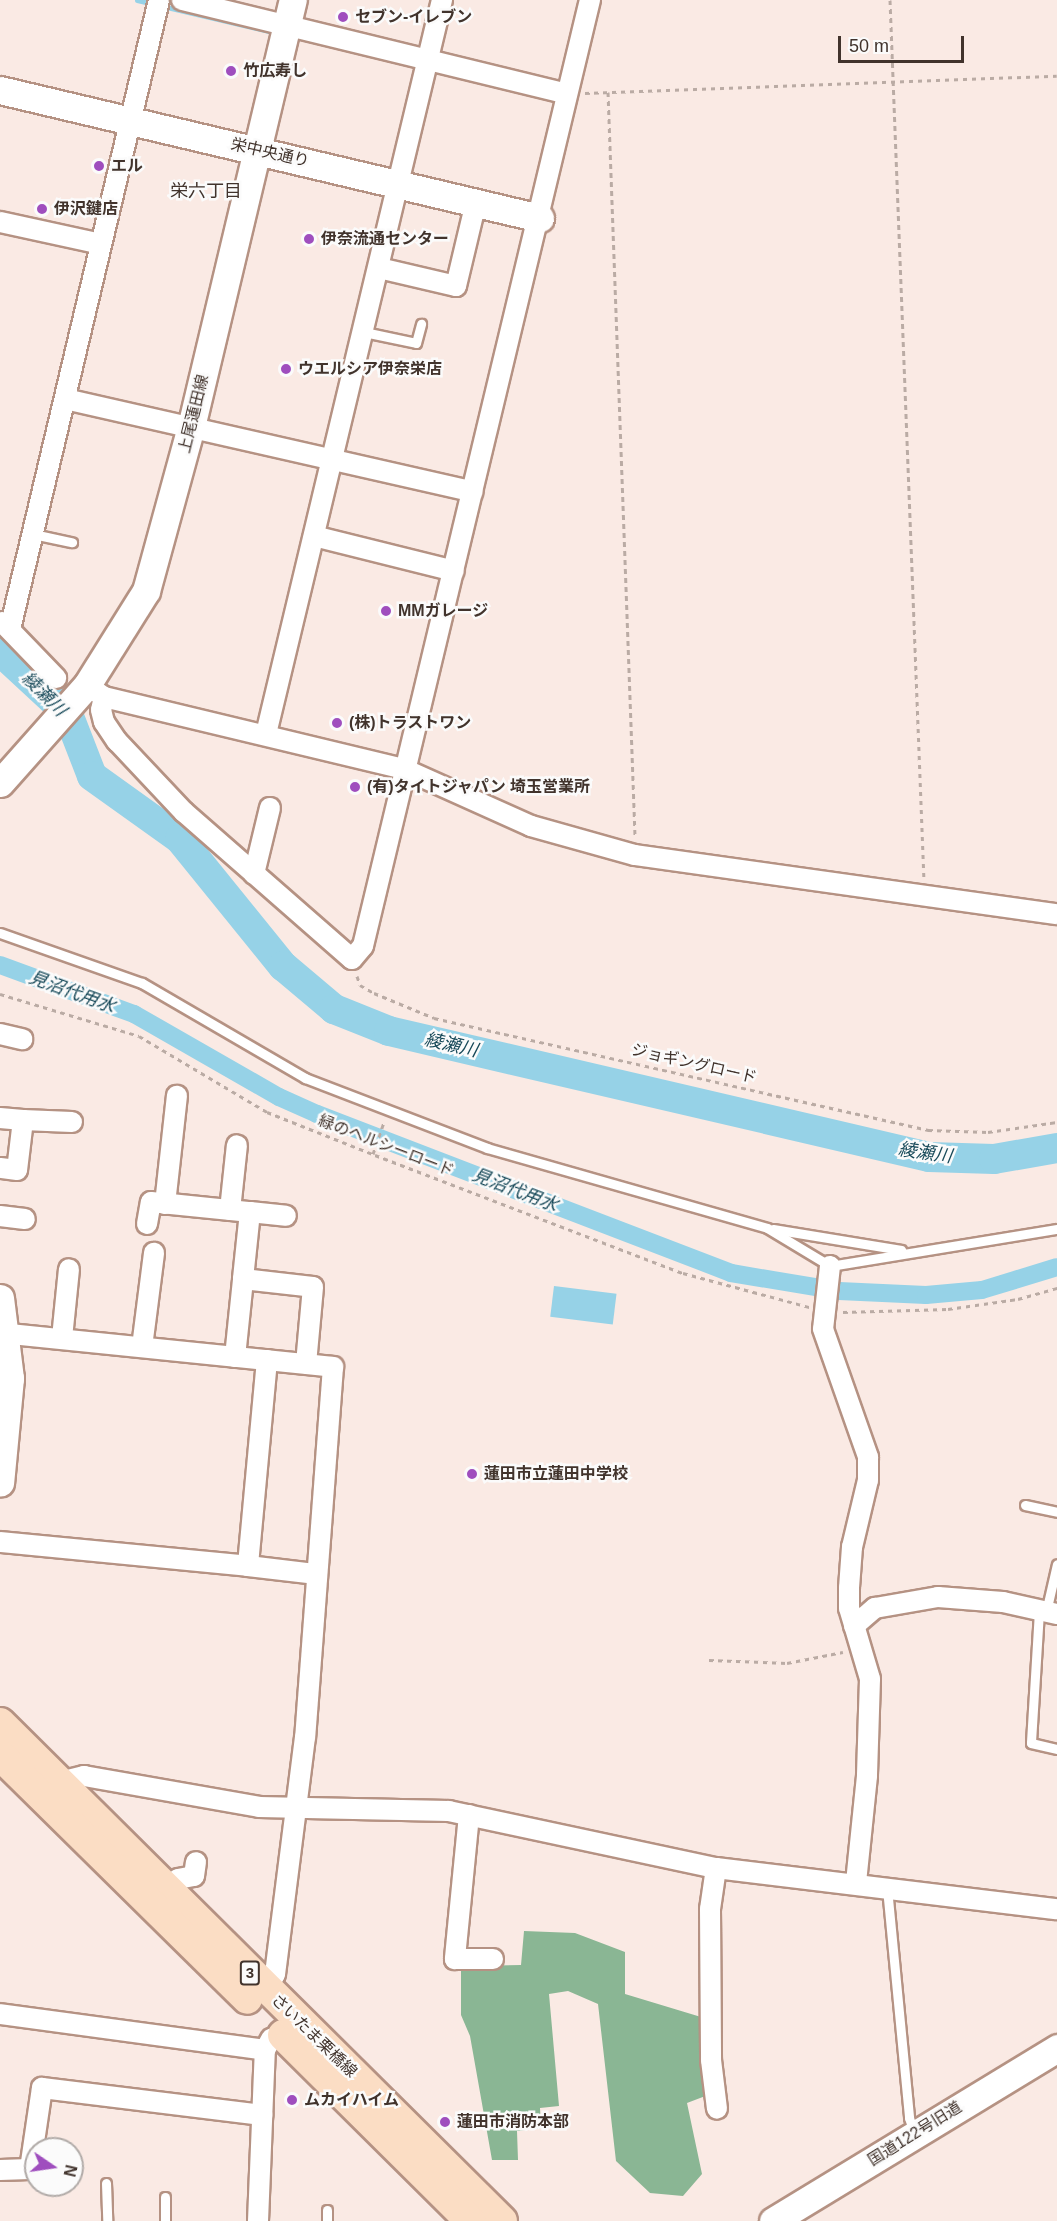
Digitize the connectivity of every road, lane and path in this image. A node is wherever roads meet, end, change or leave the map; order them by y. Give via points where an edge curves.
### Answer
1 (159, 0) edge
2 (182, 0) edge
3 (442, 0) edge
4 (590, 0) edge
5 (890, 0) edge
6 (290, 12) edge
7 (428, 60) junction
8 (1057, 76) edge
9 (894, 84) junction
10 (0, 90) edge
11 (608, 92) junction
12 (567, 94) junction
13 (130, 121) junction
14 (257, 150) junction
15 (399, 185) junction
16 (476, 202) junction
17 (540, 218) junction
18 (0, 222) edge
19 (101, 244) junction
20 (379, 268) junction
21 (421, 324) dead end
22 (364, 332) junction
23 (65, 399) junction
24 (191, 427) junction
25 (334, 459) junction
26 (472, 492) junction
27 (33, 534) junction
28 (314, 536) junction
29 (72, 542) dead end
30 (454, 571) junction
31 (5, 625) edge
32 (56, 678) dead end
33 (88, 695) junction
34 (266, 734) junction
35 (404, 769) junction
36 (0, 783) edge
37 (270, 808) dead end
38 (636, 855) junction
39 (254, 874) junction
40 (924, 897) junction
41 (1057, 914) edge
42 (0, 933) edge
43 (352, 959) junction
44 (0, 994) edge
45 (0, 1034) edge
46 (22, 1039) dead end
47 (177, 1096) dead end
48 (0, 1108) edge
49 (50, 1111) dead end
50 (0, 1118) edge
51 (23, 1120) junction
52 (72, 1122) dead end
53 (1057, 1122) edge
54 (383, 1124) dead end
55 (237, 1145) dead end
56 (373, 1153) junction
57 (0, 1168) edge
58 (165, 1204) junction
59 (230, 1210) junction
60 (250, 1212) junction
61 (0, 1216) edge
62 (286, 1216) dead end
63 (25, 1219) dead end
64 (147, 1224) dead end
65 (767, 1228) junction
66 (1057, 1229) edge
67 (910, 1251) junction
68 (154, 1253) dead end
69 (69, 1269) dead end
70 (829, 1272) junction
71 (243, 1279) junction
72 (1057, 1288) edge
73 (0, 1298) edge
74 (824, 1307) junction
75 (3, 1333) edge
76 (62, 1338) junction
77 (142, 1347) junction
78 (235, 1357) junction
79 (267, 1360) junction
80 (306, 1364) junction
81 (0, 1483) edge
82 (1025, 1505) dead end
83 (1057, 1512) edge
84 (0, 1542) edge
85 (1057, 1564) edge
86 (248, 1566) junction
87 (315, 1574) junction
88 (1047, 1612) edge
89 (854, 1626) junction
90 (863, 1649) junction
91 (709, 1660) dead end
92 (0, 1723) edge
93 (1057, 1749) edge
94 (0, 1755) edge
95 (60, 1782) junction
96 (297, 1809) junction
97 (469, 1815) junction
98 (196, 1862) dead end
99 (716, 1869) junction
100 (856, 1883) junction
101 (887, 1888) junction
102 (167, 1889) junction
103 (1057, 1909) edge
104 (493, 1959) dead end
105 (267, 1990) junction
106 (0, 2014) edge
107 (271, 2039) junction
108 (1057, 2048) edge
109 (717, 2109) dead end
110 (262, 2115) junction
111 (915, 2134) junction
112 (0, 2170) edge
113 (106, 2183) dead end
114 (165, 2197) dead end
115 (327, 2211) dead end
116 (778, 2220) edge
117 (106, 2221) edge
118 (165, 2221) edge
119 (258, 2221) edge
120 (327, 2221) edge
121 (470, 2221) edge
122 (502, 2221) edge

1 - 13 street
2 - 6 street
3 - 7 street
4 - 12 street
5 - 9 path
6 - 7 street
6 - 14 main road, 上尾蓮田線
7 - 12 street
7 - 15 street
8 - 9 path
9 - 11 path
9 - 40 path
10 - 13 main road, 栄中央通り
11 - 12 path
11 - 38 path
12 - 17 street
13 - 14 main road, 栄中央通り
13 - 19 street
14 - 15 main road, 栄中央通り
14 - 24 main road, 上尾蓮田線
15 - 16 main road, 栄中央通り
15 - 20 street
16 - 17 main road, 栄中央通り
16 - 20 street via 456,286
17 - 26 street
18 - 19 street
19 - 23 street
20 - 22 street
21 - 22 lane via 416,343
22 - 25 street
23 - 24 street
23 - 27 street
24 - 25 street
24 - 33 main road, 上尾蓮田線 via 146,591
25 - 26 street
25 - 28 street
26 - 30 street
27 - 29 lane
27 - 31 street
28 - 30 street
28 - 34 street
30 - 35 street
31 - 32 street
33 - 34 street
33 - 36 main road, 上尾蓮田線
33 - 39 street via 117,741 184,812
34 - 35 street
35 - 38 street via 531,826
35 - 43 street via 363,946
37 - 39 street
38 - 40 street
39 - 43 street
40 - 41 street
42 - 65 lane via 142,983 305,1078 487,1148
43 - 53 path, ジョギングロード via 360,985 434,1018 928,1130 979,1133
44 - 56 path, 緑のヘルシーロード via 139,1036 267,1112
45 - 46 street
47 - 58 street
48 - 49 street
50 - 51 street
51 - 52 street
51 - 57 street via 17,1170
54 - 56 path
55 - 59 street
56 - 74 path, 緑のヘルシーロード via 683,1273
58 - 59 street
58 - 64 street via 150,1202
59 - 60 street
60 - 62 street
60 - 71 street
61 - 63 street
65 - 67 lane
65 - 70 lane
66 - 67 lane via 974,1246
67 - 70 lane
68 - 77 street
69 - 76 street
70 - 74 street
71 - 78 street
71 - 80 street via 313,1287
72 - 74 path, 緑のヘルシーロード via 1018,1299 948,1309
73 - 75 main road
74 - 89 street via 826,1344 868,1457 866,1494 852,1547 849,1608
75 - 76 street
75 - 81 main road via 10,1378
76 - 77 street
77 - 78 street
78 - 79 street
79 - 80 street
79 - 86 street
80 - 87 street via 333,1367
82 - 83 lane
84 - 86 street
85 - 88 lane
86 - 87 street
87 - 96 street
88 - 89 street via 1003,1602 938,1597 875,1608
88 - 93 lane via 1031,1743
89 - 90 street
90 - 91 path via 787,1663
90 - 100 street via 870,1700
92 - 95 main road, さいたま栗橋線 / 3
94 - 107 main road, さいたま栗橋線 / 3
95 - 96 street via 84,1776 219,1802
95 - 102 main road, さいたま栗橋線 / 3
96 - 97 street
96 - 105 street via 275,1974
97 - 99 street
97 - 104 street via 455,1959
98 - 102 street via 194,1876 178,1878
99 - 100 street
99 - 109 street via 710,1909 711,2060
100 - 101 street
101 - 103 street
101 - 111 lane via 909,2118
102 - 105 main road, さいたま栗橋線 / 3
105 - 122 main road, さいたま栗橋線 / 3
106 - 107 street
107 - 110 street
107 - 121 main road, さいたま栗橋線 / 3
108 - 111 main road, 国道122号旧道
110 - 112 street via 42,2088 30,2169
110 - 119 street
111 - 116 main road, 国道122号旧道
113 - 117 lane
114 - 118 lane
115 - 120 lane

